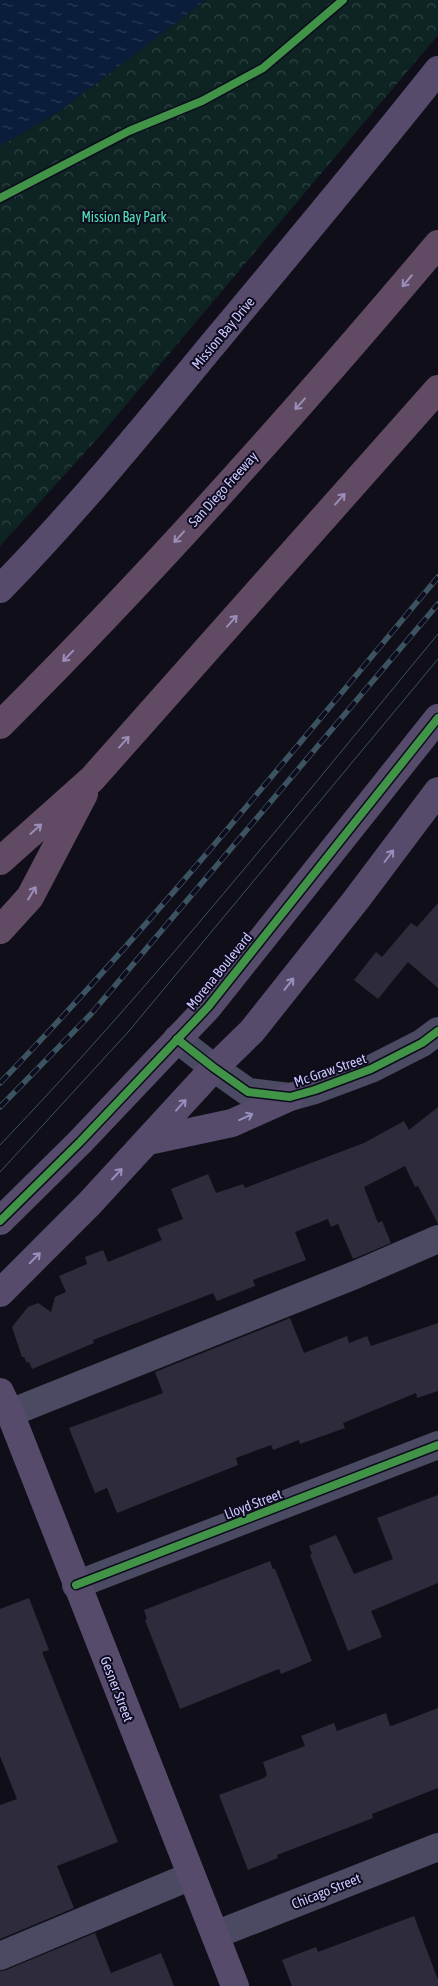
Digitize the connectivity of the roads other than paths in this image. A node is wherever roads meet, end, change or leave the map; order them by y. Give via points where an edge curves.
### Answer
1 (438, 70) edge
2 (438, 244) edge
3 (438, 390) edge
4 (0, 589) edge
5 (438, 718) edge
6 (0, 725) edge
7 (92, 779) junction
8 (438, 791) edge
9 (0, 861) edge
10 (0, 930) edge
11 (438, 1031) edge
12 (177, 1039) junction
13 (214, 1068) junction
14 (290, 1097) junction
15 (148, 1141) junction
16 (0, 1221) edge
17 (438, 1239) edge
18 (0, 1293) edge
19 (5, 1402) edge
20 (438, 1445) edge
21 (76, 1585) junction
22 (438, 1847) edge
23 (191, 1876) junction
24 (215, 1935) junction
25 (0, 1956) edge
26 (235, 1986) edge

1 - 4 main road, Mission Bay Drive via 103,478
2 -> 6 highway, San Diego Freeway via 352,346 153,567
7 -> 3 highway
5 - 12 main road, Morena Boulevard via 208,1008
9 -> 7 highway
10 -> 7 highway via 30,897
13 -> 8 main road via 252,1031
11 - 14 street, Mc Graw Street via 422,1043 371,1069
12 - 13 street, Mc Graw Street
12 - 16 main road, Morena Boulevard
13 - 14 street, Mc Graw Street via 248,1092
15 -> 13 main road
15 -> 14 main road via 232,1123
18 -> 15 main road
17 - 19 street via 355,1275
19 - 21 main road, Gesner Street
20 - 21 street, Lloyd Street
21 - 23 main road, Gesner Street
22 - 24 street, Chicago Street
23 - 24 main road, Gesner Street
23 - 25 street
24 - 26 main road, Gesner Street

